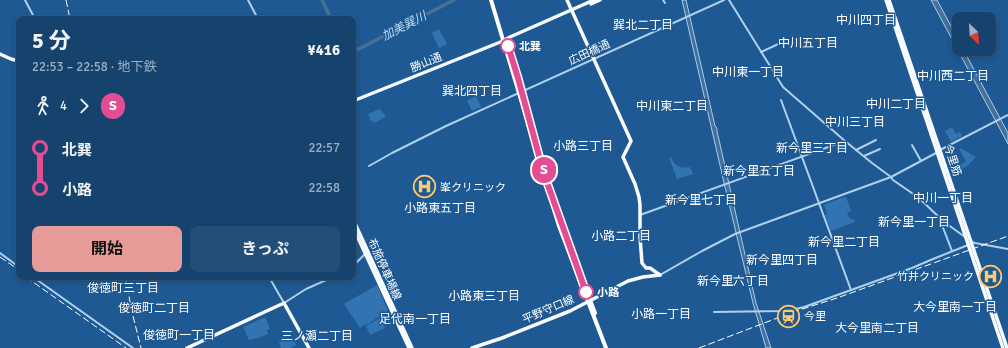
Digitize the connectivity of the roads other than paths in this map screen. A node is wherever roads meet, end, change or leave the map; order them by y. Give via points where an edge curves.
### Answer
1 (25, 0) edge
2 (248, 0) edge
3 (492, 0) edge
4 (567, 0) edge
5 (594, 0) edge
6 (600, 0) edge
7 (663, 0) edge
8 (724, 0) edge
9 (729, 0) edge
10 (886, 0) edge
11 (889, 0) edge
12 (665, 3) dead end
13 (572, 11) junction
14 (33, 16) edge
15 (256, 16) edge
16 (789, 39) dead end
17 (504, 41) junction
18 (761, 52) junction
19 (0, 54) edge
20 (594, 59) junction
21 (16, 60) edge
22 (520, 92) junction
23 (356, 100) edge
24 (781, 100) dead end
25 (1008, 114) edge
26 (876, 140) dead end
27 (845, 141) junction
28 (912, 145) dead end
29 (880, 148) dead end
30 (856, 150) junction
31 (939, 151) junction
32 (864, 156) junction
33 (802, 157) junction
34 (921, 161) junction
35 (369, 166) dead end
36 (891, 177) junction
37 (819, 204) junction
38 (640, 215) junction
39 (943, 221) junction
40 (356, 227) edge
41 (356, 233) edge
42 (969, 240) junction
43 (971, 246) junction
44 (1008, 249) edge
45 (952, 251) junction
46 (366, 252) junction
47 (0, 253) edge
48 (356, 263) edge
49 (16, 265) edge
50 (660, 275) junction
51 (37, 280) edge
52 (271, 280) edge
53 (326, 280) edge
54 (851, 290) junction
55 (588, 301) junction
56 (284, 303) junction
57 (714, 312) dead end
58 (133, 348) edge
59 (187, 348) edge
60 (309, 348) edge
61 (410, 348) edge
62 (472, 348) edge
63 (607, 348) edge
64 (1003, 348) edge
65 (1007, 348) edge

1 - 14 street
2 - 15 street
3 - 17 highway
4 - 13 main road
5 - 13 main road, 勝山通
6 - 13 main road, 勝山通
7 - 12 street
8 - 20 street, 広田橋通
9 - 18 street
10 - 31 main road, 今里筋
11 - 31 main road, 今里筋
13 - 17 main road, 勝山通
13 - 20 main road
16 - 18 street
17 - 22 highway
17 - 23 main road, 勝山通
18 - 27 street via 783,87
19 - 21 main road
20 - 22 street, 広田橋通
20 - 38 main road via 631,140 623,157 636,189
22 - 35 street, 広田橋通 via 446,126
22 - 55 highway via 561,225
24 - 33 street
25 - 31 street
26 - 30 street
27 - 30 street
27 - 33 street
28 - 34 street
29 - 32 street
30 - 32 street
31 - 34 street
31 - 42 main road, 今里筋
32 - 36 street
33 - 37 street
33 - 38 street
34 - 36 street
36 - 37 street
36 - 39 street via 919,198
37 - 50 street via 735,234
37 - 54 street
38 - 50 main road via 642,262 646,268
39 - 42 street
39 - 45 street via 942,225
40 - 46 main road, 布施停車場線
41 - 46 main road, 布施停車場線
42 - 43 main road, 今里筋
42 - 44 street
43 - 45 street
43 - 64 main road, 今里筋
43 - 65 main road, 今里筋
45 - 54 street
46 - 48 street
46 - 61 main road, 布施停車場線
47 - 49 street
50 - 55 main road, 平野守口線 via 628,281
51 - 58 street
52 - 56 street
53 - 56 street
54 - 57 street via 787,311
55 - 62 main road, 平野守口線 via 570,311
55 - 63 highway
56 - 59 main road
56 - 60 main road

